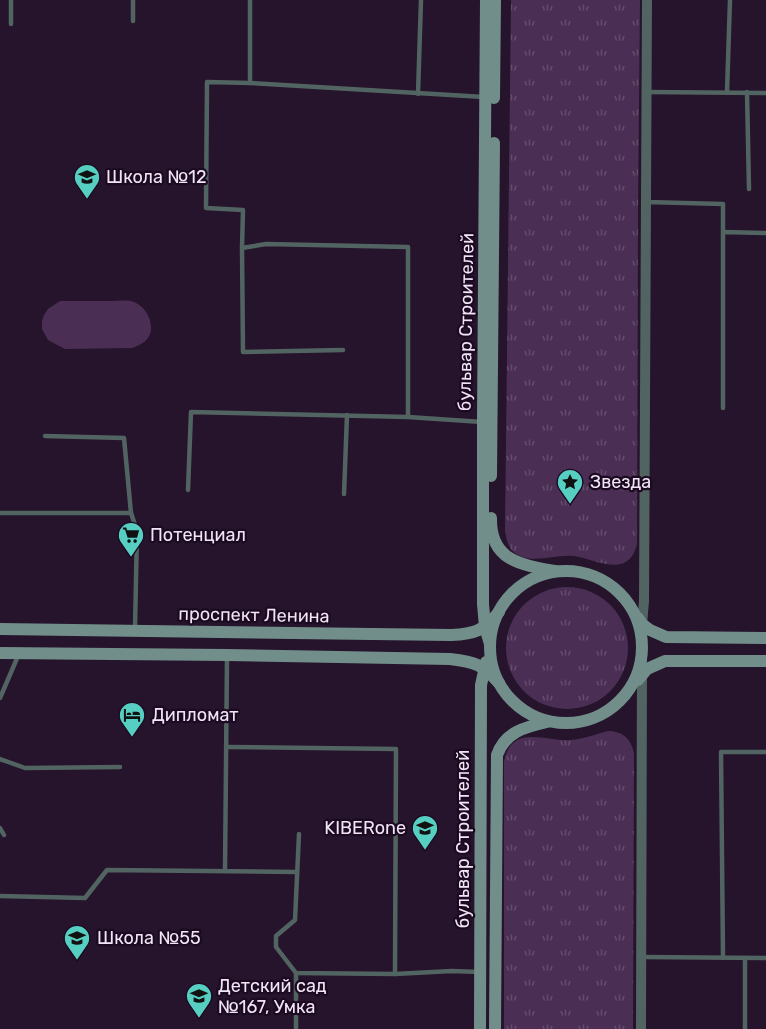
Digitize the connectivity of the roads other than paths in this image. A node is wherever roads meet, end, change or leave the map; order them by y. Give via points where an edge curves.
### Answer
1 (11, 0) edge
2 (133, 0) edge
3 (250, 0) edge
4 (421, 0) edge
5 (486, 0) edge
6 (495, 0) edge
7 (647, 0) edge
8 (729, 0) edge
9 (133, 21) dead end
10 (11, 24) dead end
11 (250, 83) junction
12 (647, 92) junction
13 (727, 92) junction
14 (747, 92) junction
15 (766, 93) edge
16 (418, 94) junction
17 (486, 97) junction
18 (749, 189) dead end
19 (646, 202) junction
20 (723, 232) junction
21 (766, 233) edge
22 (242, 248) junction
23 (343, 350) dead end
24 (723, 408) dead end
25 (347, 415) junction
26 (408, 417) junction
27 (483, 422) junction
28 (45, 436) dead end
29 (188, 490) dead end
30 (344, 494) dead end
31 (0, 513) edge
32 (131, 513) junction
33 (555, 571) junction
34 (499, 612) junction
35 (485, 627) junction
36 (0, 629) edge
37 (642, 630) junction
38 (135, 631) junction
39 (766, 638) edge
40 (490, 647) junction
41 (0, 653) edge
42 (19, 653) junction
43 (227, 655) junction
44 (642, 658) junction
45 (766, 661) edge
46 (484, 669) junction
47 (642, 674) junction
48 (499, 684) junction
49 (632, 688) junction
50 (0, 698) edge
51 (548, 722) junction
52 (226, 747) junction
53 (766, 752) edge
54 (0, 759) edge
55 (120, 767) dead end
56 (0, 828) edge
57 (299, 834) dead end
58 (4, 836) dead end
59 (225, 871) junction
60 (297, 872) junction
61 (0, 896) edge
62 (640, 957) junction
63 (723, 958) junction
64 (745, 958) junction
65 (766, 958) edge
66 (480, 972) junction
67 (296, 973) junction
68 (395, 974) junction
69 (296, 1029) edge
70 (480, 1029) edge
71 (495, 1029) edge
72 (640, 1029) edge
73 (745, 1029) edge

1 - 10 lane
2 - 9 lane
3 - 11 lane
4 - 16 lane
5 - 17 main road, бульвар Строителей
6 - 33 main road, бульвар Строителей via 490,531 496,547 506,555 530,567
7 - 12 street
8 - 13 lane
11 - 16 lane
11 - 22 lane via 207,82 206,208 243,210
12 - 13 lane
12 - 19 street
13 - 14 lane
14 - 15 lane
14 - 18 lane
16 - 17 lane
17 - 27 main road, бульвар Строителей
19 - 20 lane via 723,204
19 - 37 street
20 - 21 lane
20 - 24 lane
22 - 23 lane via 243,352
22 - 26 lane via 266,244 408,247
25 - 26 lane
25 - 29 lane via 191,412
25 - 30 lane
26 - 27 lane
27 - 35 main road, бульвар Строителей
28 - 32 lane via 124,438
31 - 32 lane
32 - 38 lane via 137,531
33 - 34 main road via 519,587
33 - 37 main road via 596,577 619,590
34 - 35 main road
34 - 40 main road
35 - 38 main road, проспект Ленина via 469,634 451,635
35 - 40 main road, бульвар Строителей
36 - 38 main road, проспект Ленина
37 - 39 main road via 673,638
37 - 44 main road
40 - 46 main road, бульвар Строителей
40 - 48 main road
41 - 42 main road
42 - 43 main road
42 - 50 lane
43 - 46 main road via 450,659 470,661
43 - 52 lane
44 - 47 street
44 - 49 main road
45 - 47 main road via 674,660 655,665
46 - 48 main road
46 - 66 main road, бульвар Строителей
47 - 49 main road
47 - 62 street
48 - 51 main road via 514,703
49 - 51 main road via 615,707 596,718 571,725
51 - 71 main road, бульвар Строителей via 516,731 502,743 497,755
52 - 59 lane
52 - 68 lane via 396,749
53 - 63 lane via 721,752
54 - 55 lane via 25,768
56 - 58 lane
57 - 60 lane
59 - 60 lane
59 - 61 lane via 107,870 85,898
60 - 67 lane via 295,920 276,936 276,947
62 - 63 lane
62 - 72 street
63 - 64 lane
64 - 65 lane
64 - 73 lane
66 - 68 lane
66 - 70 main road, бульвар Строителей
67 - 68 lane
67 - 69 lane

